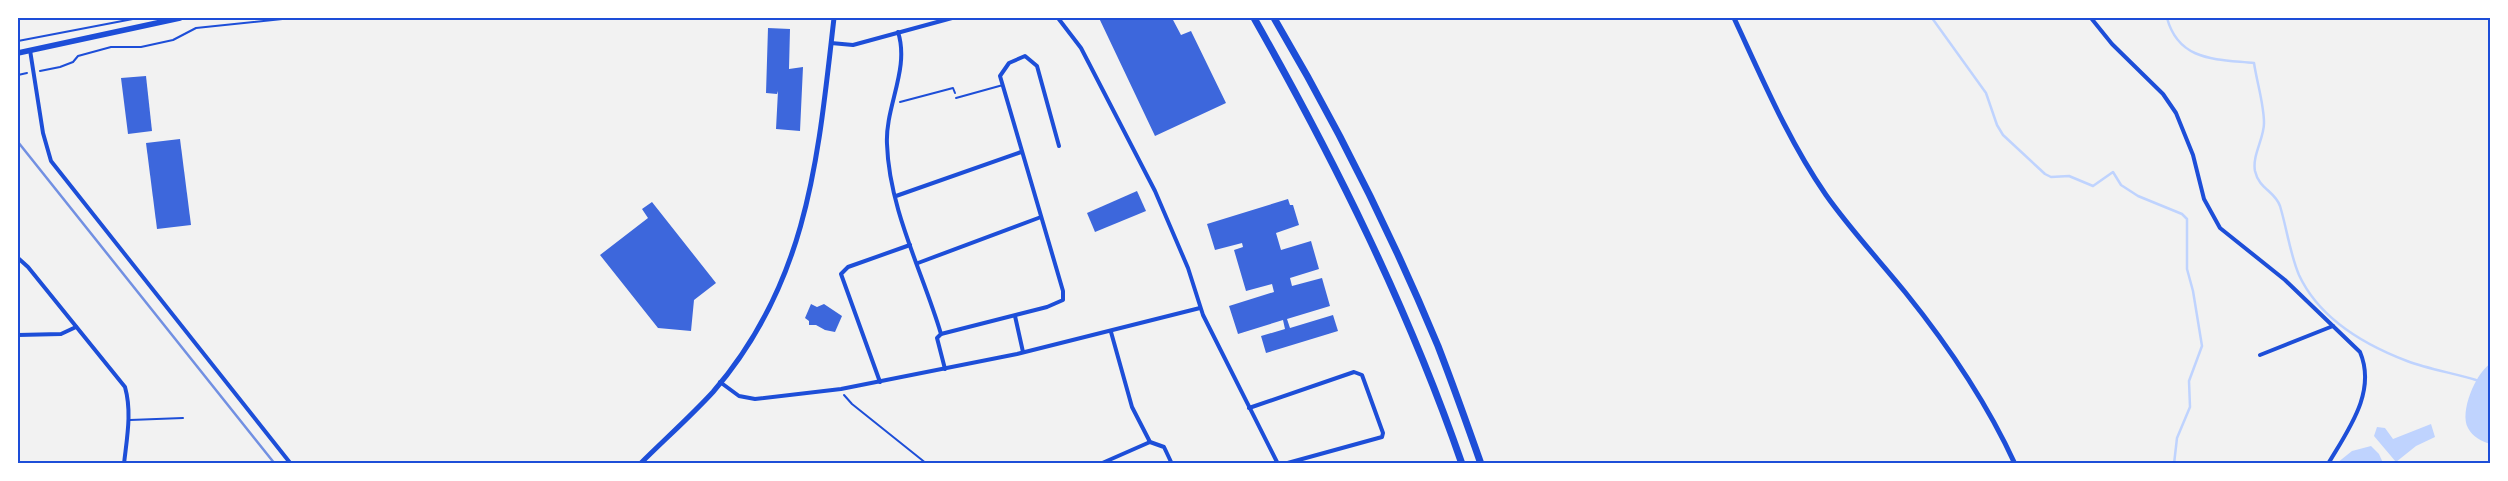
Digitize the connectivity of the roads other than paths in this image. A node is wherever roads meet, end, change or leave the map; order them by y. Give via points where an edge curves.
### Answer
1 (180, 18) edge
2 (834, 18) edge
3 (952, 18) edge
4 (1058, 18) edge
5 (1254, 18) edge
6 (1274, 18) edge
7 (1734, 18) edge
8 (2091, 18) edge
9 (898, 32) junction
10 (831, 43) junction
11 (30, 50) junction
12 (18, 53) edge
13 (1003, 85) junction
14 (956, 98) road end
15 (1059, 146) dead end
16 (1021, 152) junction
17 (896, 196) junction
18 (1041, 217) junction
19 (910, 245) junction
20 (18, 258) edge
21 (918, 263) junction
22 (1200, 308) junction
23 (1015, 316) junction
24 (2333, 326) junction
25 (76, 327) junction
26 (1111, 332) junction
27 (941, 334) junction
28 (18, 335) edge
29 (1023, 352) junction
30 (2260, 355) dead end
31 (945, 369) junction
32 (720, 382) junction
33 (880, 382) junction
34 (1249, 408) junction
35 (183, 418) dead end
36 (129, 420) junction
37 (1150, 442) junction
38 (124, 464) edge
39 (291, 464) edge
40 (640, 464) edge
41 (1100, 464) edge
42 (1172, 464) edge
43 (1278, 464) edge
44 (1284, 464) edge
45 (1462, 464) edge
46 (1481, 464) edge
47 (2015, 464) edge
48 (2328, 464) edge

1 - 11 main road
2 - 10 street
3 - 9 street
4 - 22 street via 1081,48 1155,191 1188,268
5 - 45 highway via 1350,195 1407,320
6 - 46 highway via 1360,176 1406,274 1438,348
7 - 47 street via 1813,176 1931,327 1982,403
8 - 24 street via 2176,113 2194,155 2204,199 2220,228 2286,280
9 - 10 street via 853,45
9 - 17 street via 902,52 887,144
10 - 32 street via 814,170 799,236 762,320
11 - 12 main road
11 - 39 street via 44,141 51,161
13 - 14 lane
13 - 15 street via 1000,76 1009,63 1024,56 1037,66
13 - 16 street
16 - 17 street
16 - 18 street
17 - 19 street
18 - 21 street
18 - 23 street via 1063,300
19 - 21 street
19 - 33 street via 848,267 841,274
20 - 25 street via 28,266
21 - 27 street
22 - 26 street
22 - 34 street
23 - 27 street
23 - 29 street
24 - 30 street
24 - 48 street via 2360,352 2365,377 2359,412
25 - 28 street via 61,334
25 - 36 street via 125,387
26 - 29 street
26 - 37 street via 1132,407
27 - 31 street via 936,338
29 - 31 street
31 - 33 street
32 - 33 street via 739,396 755,399 840,390
32 - 40 street
34 - 43 street
34 - 44 street via 1354,372 1362,375 1382,437
35 - 36 lane
36 - 38 street
37 - 41 street
37 - 42 street via 1164,447

